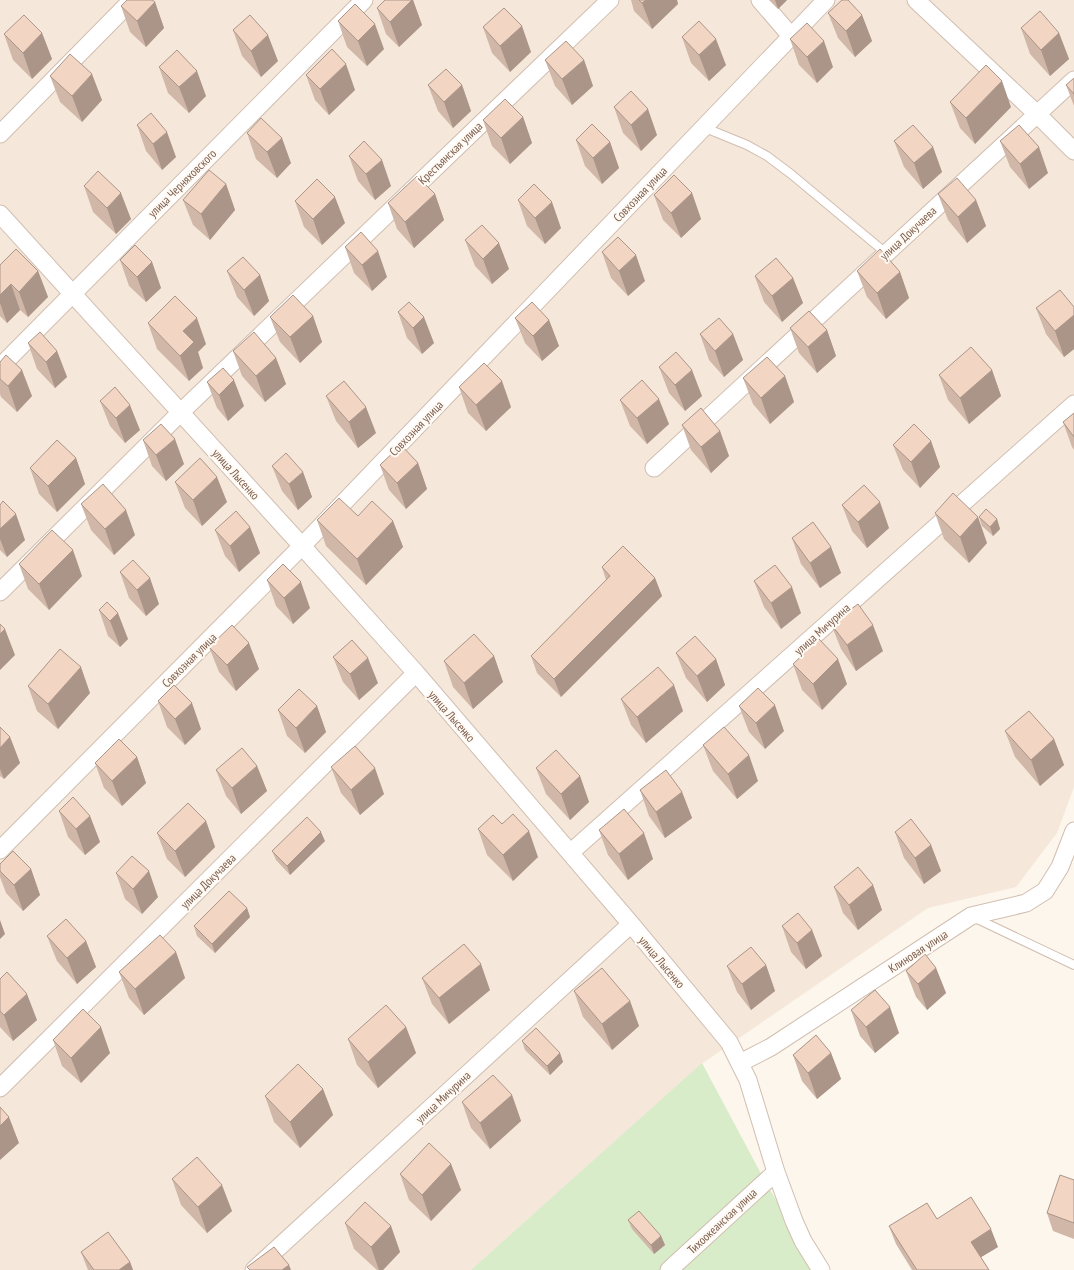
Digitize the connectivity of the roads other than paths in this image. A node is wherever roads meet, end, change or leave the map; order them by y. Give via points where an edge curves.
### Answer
1 (132, 0) edge
2 (364, 0) edge
3 (610, 0) edge
4 (760, 0) edge
5 (826, 0) edge
6 (916, 0) edge
7 (791, 36) junction
8 (1074, 80) edge
9 (1037, 114) junction
10 (704, 127) junction
11 (0, 134) edge
12 (1074, 151) edge
13 (0, 214) edge
14 (886, 253) junction
15 (72, 294) junction
16 (0, 367) edge
17 (1074, 404) edge
18 (181, 412) junction
19 (654, 468) dead end
20 (302, 546) junction
21 (0, 592) edge
22 (416, 673) junction
23 (1074, 831) edge
24 (0, 850) edge
25 (570, 854) junction
26 (971, 916) junction
27 (631, 924) junction
28 (1074, 965) edge
29 (740, 1063) junction
30 (0, 1088) edge
31 (776, 1172) junction
32 (254, 1270) edge
33 (669, 1270) edge
34 (821, 1270) edge

1 - 11 street
2 - 15 street, улица Черняховского
3 - 18 street, Крестьянская улица
4 - 7 street
5 - 7 street, Совхозная улица
6 - 9 street
7 - 10 street, Совхозная улица
8 - 9 street, улица Докучаева
9 - 12 street
9 - 14 street, улица Докучаева
10 - 14 lane via 767,156
10 - 20 street, Совхозная улица
13 - 15 street, улица Лысенко
14 - 19 street, улица Докучаева
15 - 16 street, улица Черняховского
15 - 18 street, улица Лысенко
17 - 25 street, улица Мичурина
18 - 20 street, улица Лысенко
18 - 21 street, Крестьянская улица
20 - 22 street, улица Лысенко
20 - 24 street, Совхозная улица
22 - 25 street, улица Лысенко
22 - 30 street, улица Докучаева
23 - 26 street, Клиновая улица via 1060,867 1044,891 1026,903
25 - 27 street, улица Лысенко
26 - 28 lane
26 - 29 street, Клиновая улица via 771,1047
27 - 29 street, улица Лысенко via 729,1042
27 - 32 street, улица Мичурина
29 - 31 street, улица Лысенко via 748,1080
31 - 33 street, Тихоокеанская улица
31 - 34 street, улица Лысенко via 803,1241

